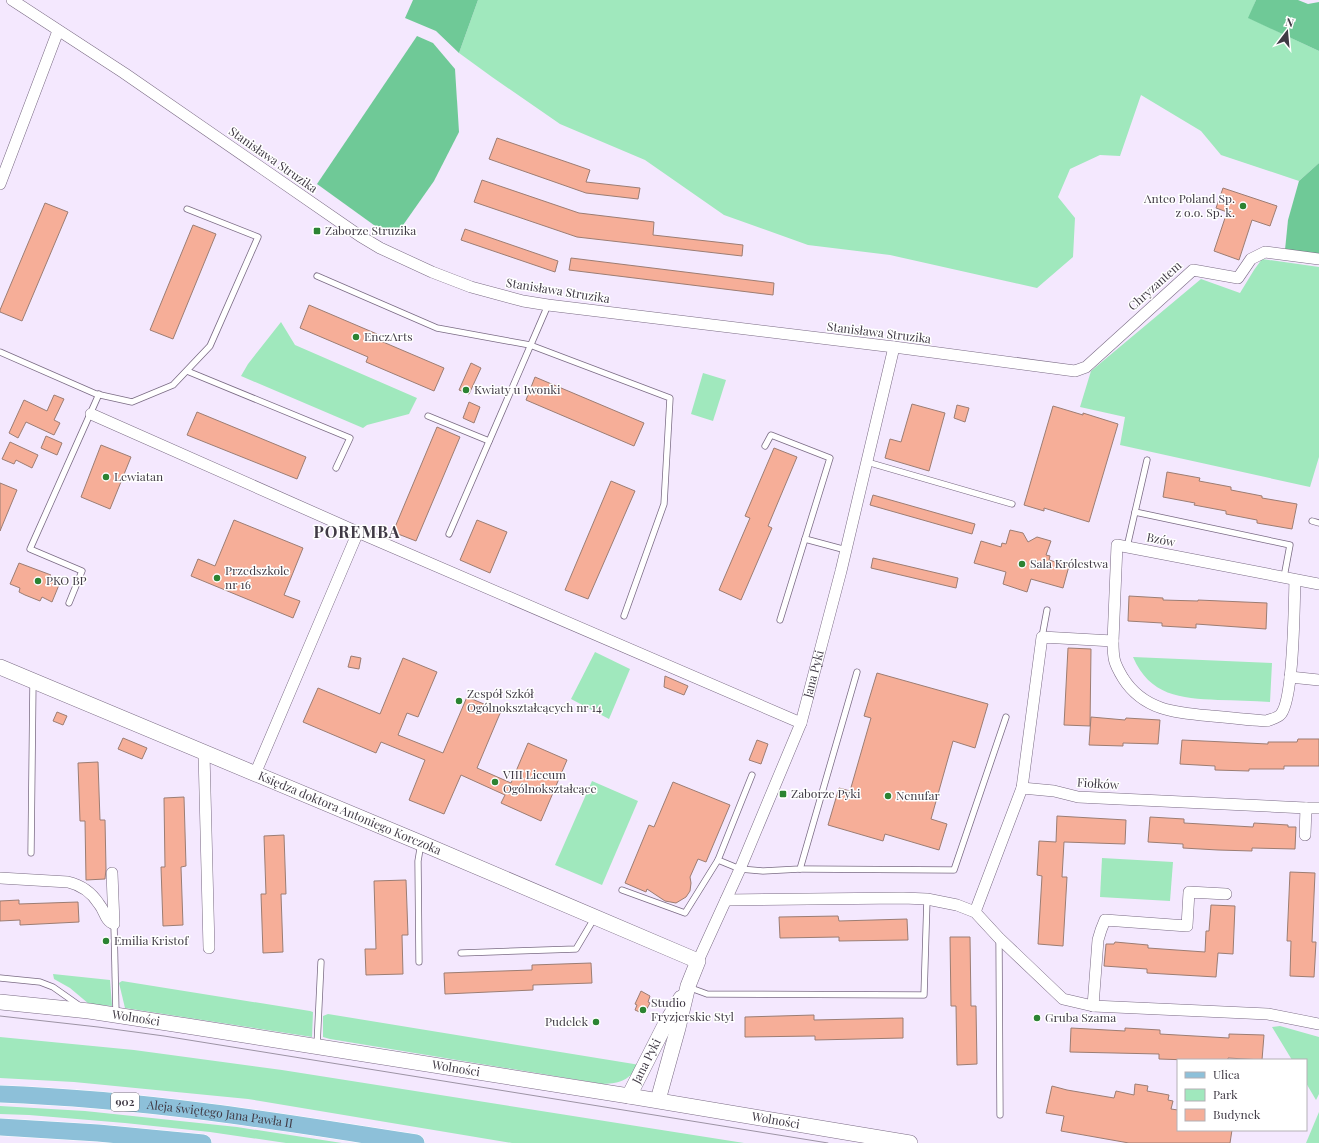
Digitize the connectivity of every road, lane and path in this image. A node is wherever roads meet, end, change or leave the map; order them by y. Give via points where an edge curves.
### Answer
1 (12, 0) edge
2 (58, 31) junction
3 (0, 184) edge
4 (187, 209) dead end
5 (1319, 259) edge
6 (317, 276) dead end
7 (548, 305) junction
8 (530, 345) junction
9 (894, 347) junction
10 (0, 352) edge
11 (1086, 367) joint
12 (187, 370) junction
13 (99, 394) junction
14 (91, 414) junction
15 (428, 416) dead end
16 (489, 441) junction
17 (765, 446) dead end
18 (1147, 460) dead end
19 (867, 462) junction
20 (336, 468) dead end
21 (1012, 504) dead end
22 (1135, 512) junction
23 (1312, 521) dead end
24 (1319, 523) edge
25 (358, 532) junction
26 (449, 534) dead end
27 (805, 539) junction
28 (1127, 547) junction
29 (846, 550) junction
30 (1284, 578) junction
31 (1295, 580) junction
32 (1319, 584) edge
33 (69, 603) dead end
34 (1048, 610) dead end
35 (624, 616) dead end
36 (780, 620) dead end
37 (1042, 637) junction
38 (1113, 641) junction
39 (0, 667) edge
40 (857, 672) dead end
41 (1290, 677) junction
42 (1319, 680) edge
43 (33, 681) junction
44 (1006, 717) dead end
45 (801, 723) junction
46 (204, 753) junction
47 (255, 774) junction
48 (752, 775) dead end
49 (1022, 788) junction
50 (1306, 808) junction
51 (1319, 808) edge
52 (1305, 835) dead end
53 (421, 843) junction
54 (31, 853) dead end
55 (718, 860) junction
56 (740, 869) junction
57 (800, 869) junction
58 (112, 873) dead end
59 (0, 878) edge
60 (622, 890) dead end
61 (1226, 894) dead end
62 (927, 899) junction
63 (726, 900) junction
64 (975, 912) junction
65 (595, 917) junction
66 (114, 924) junction
67 (1000, 938) junction
68 (209, 948) dead end
69 (461, 953) dead end
70 (698, 961) junction
71 (322, 962) dead end
72 (419, 962) dead end
73 (0, 978) edge
74 (688, 986) junction
75 (0, 1002) edge
76 (1093, 1006) junction
77 (88, 1012) junction
78 (116, 1016) junction
79 (1319, 1024) edge
80 (317, 1046) junction
81 (3, 1094) edge
82 (629, 1096) junction
83 (658, 1100) junction
84 (1000, 1115) dead end
85 (0, 1128) edge
86 (203, 1143) edge
87 (416, 1143) edge
88 (910, 1143) edge

1 - 2 street, Stanisława Struzika
2 - 3 street
2 - 7 street, Stanisława Struzika via 124,73 380,248 471,287
4 - 12 lane via 258,237 210,346
5 - 11 street, Chryzantem via 1265,252 1251,259 1238,278 1193,270
6 - 8 lane via 437,328
7 - 8 lane
7 - 9 street, Stanisława Struzika
8 - 16 lane
8 - 35 lane via 670,398 664,504
9 - 11 street, Stanisława Struzika via 1075,371
9 - 19 street, Jana Pyki
10 - 13 lane
12 - 13 lane via 173,385 132,402
12 - 20 lane via 350,438
13 - 14 lane
14 - 25 street
14 - 33 lane via 30,549 82,571
15 - 16 lane
16 - 26 lane
17 - 27 lane via 771,435 830,458
18 - 22 lane
19 - 21 lane
19 - 29 street, Jana Pyki
22 - 28 lane
22 - 30 lane via 1290,545
23 - 24 lane
25 - 45 street
25 - 47 street
27 - 29 lane
27 - 36 lane
28 - 30 street, Bzów
28 - 38 street via 1117,545
29 - 45 street, Jana Pyki
30 - 31 street, Bzów
31 - 32 street, Bzów
31 - 41 street
34 - 37 lane
37 - 38 street
37 - 49 street
38 - 41 street via 1113,657 1128,685 1141,698 1159,708 1178,714 1267,721 1280,716 1286,705
39 - 43 street, Księdza doktora Antoniego Korczoka
40 - 57 lane
41 - 42 street
43 - 46 street, Księdza doktora Antoniego Korczoka
43 - 54 lane
44 - 57 lane via 954,870
45 - 56 street, Jana Pyki
46 - 47 street, Księdza doktora Antoniego Korczoka
46 - 68 street
47 - 53 street, Księdza doktora Antoniego Korczoka
48 - 55 lane
49 - 50 street, Fiołków via 1054,791 1078,797
49 - 64 street
50 - 51 street, Fiołków
50 - 52 street
53 - 65 street, Księdza doktora Antoniego Korczoka
53 - 72 lane via 418,861
55 - 56 lane
55 - 60 lane via 685,913
56 - 57 lane
56 - 63 street, Jana Pyki
58 - 66 street
59 - 66 street via 77,884 100,904 109,922
61 - 76 street via 1189,892 1187,926 1105,920 1098,940
62 - 63 street
62 - 64 street via 957,905
62 - 74 lane via 924,995 707,994
63 - 70 street, Jana Pyki
64 - 67 street
65 - 69 lane via 576,948
65 - 70 street, Księdza doktora Antoniego Korczoka
66 - 78 lane
67 - 76 street via 1063,999
67 - 84 lane
70 - 74 street, Jana Pyki
71 - 80 lane
73 - 77 lane via 40,982 53,987
74 - 82 street, Jana Pyki
74 - 83 street, Jana Pyki
75 - 77 street, Wolności
76 - 79 street via 1268,1014
77 - 78 street, Wolności
78 - 80 street, Wolności
80 - 82 street, Wolności
81 - 87 main road, Aleja świętego Jana Pawła II / 902 via 131,1103 241,1116
82 - 83 street, Wolności
83 - 88 street, Wolności
85 - 86 main road via 98,1132

